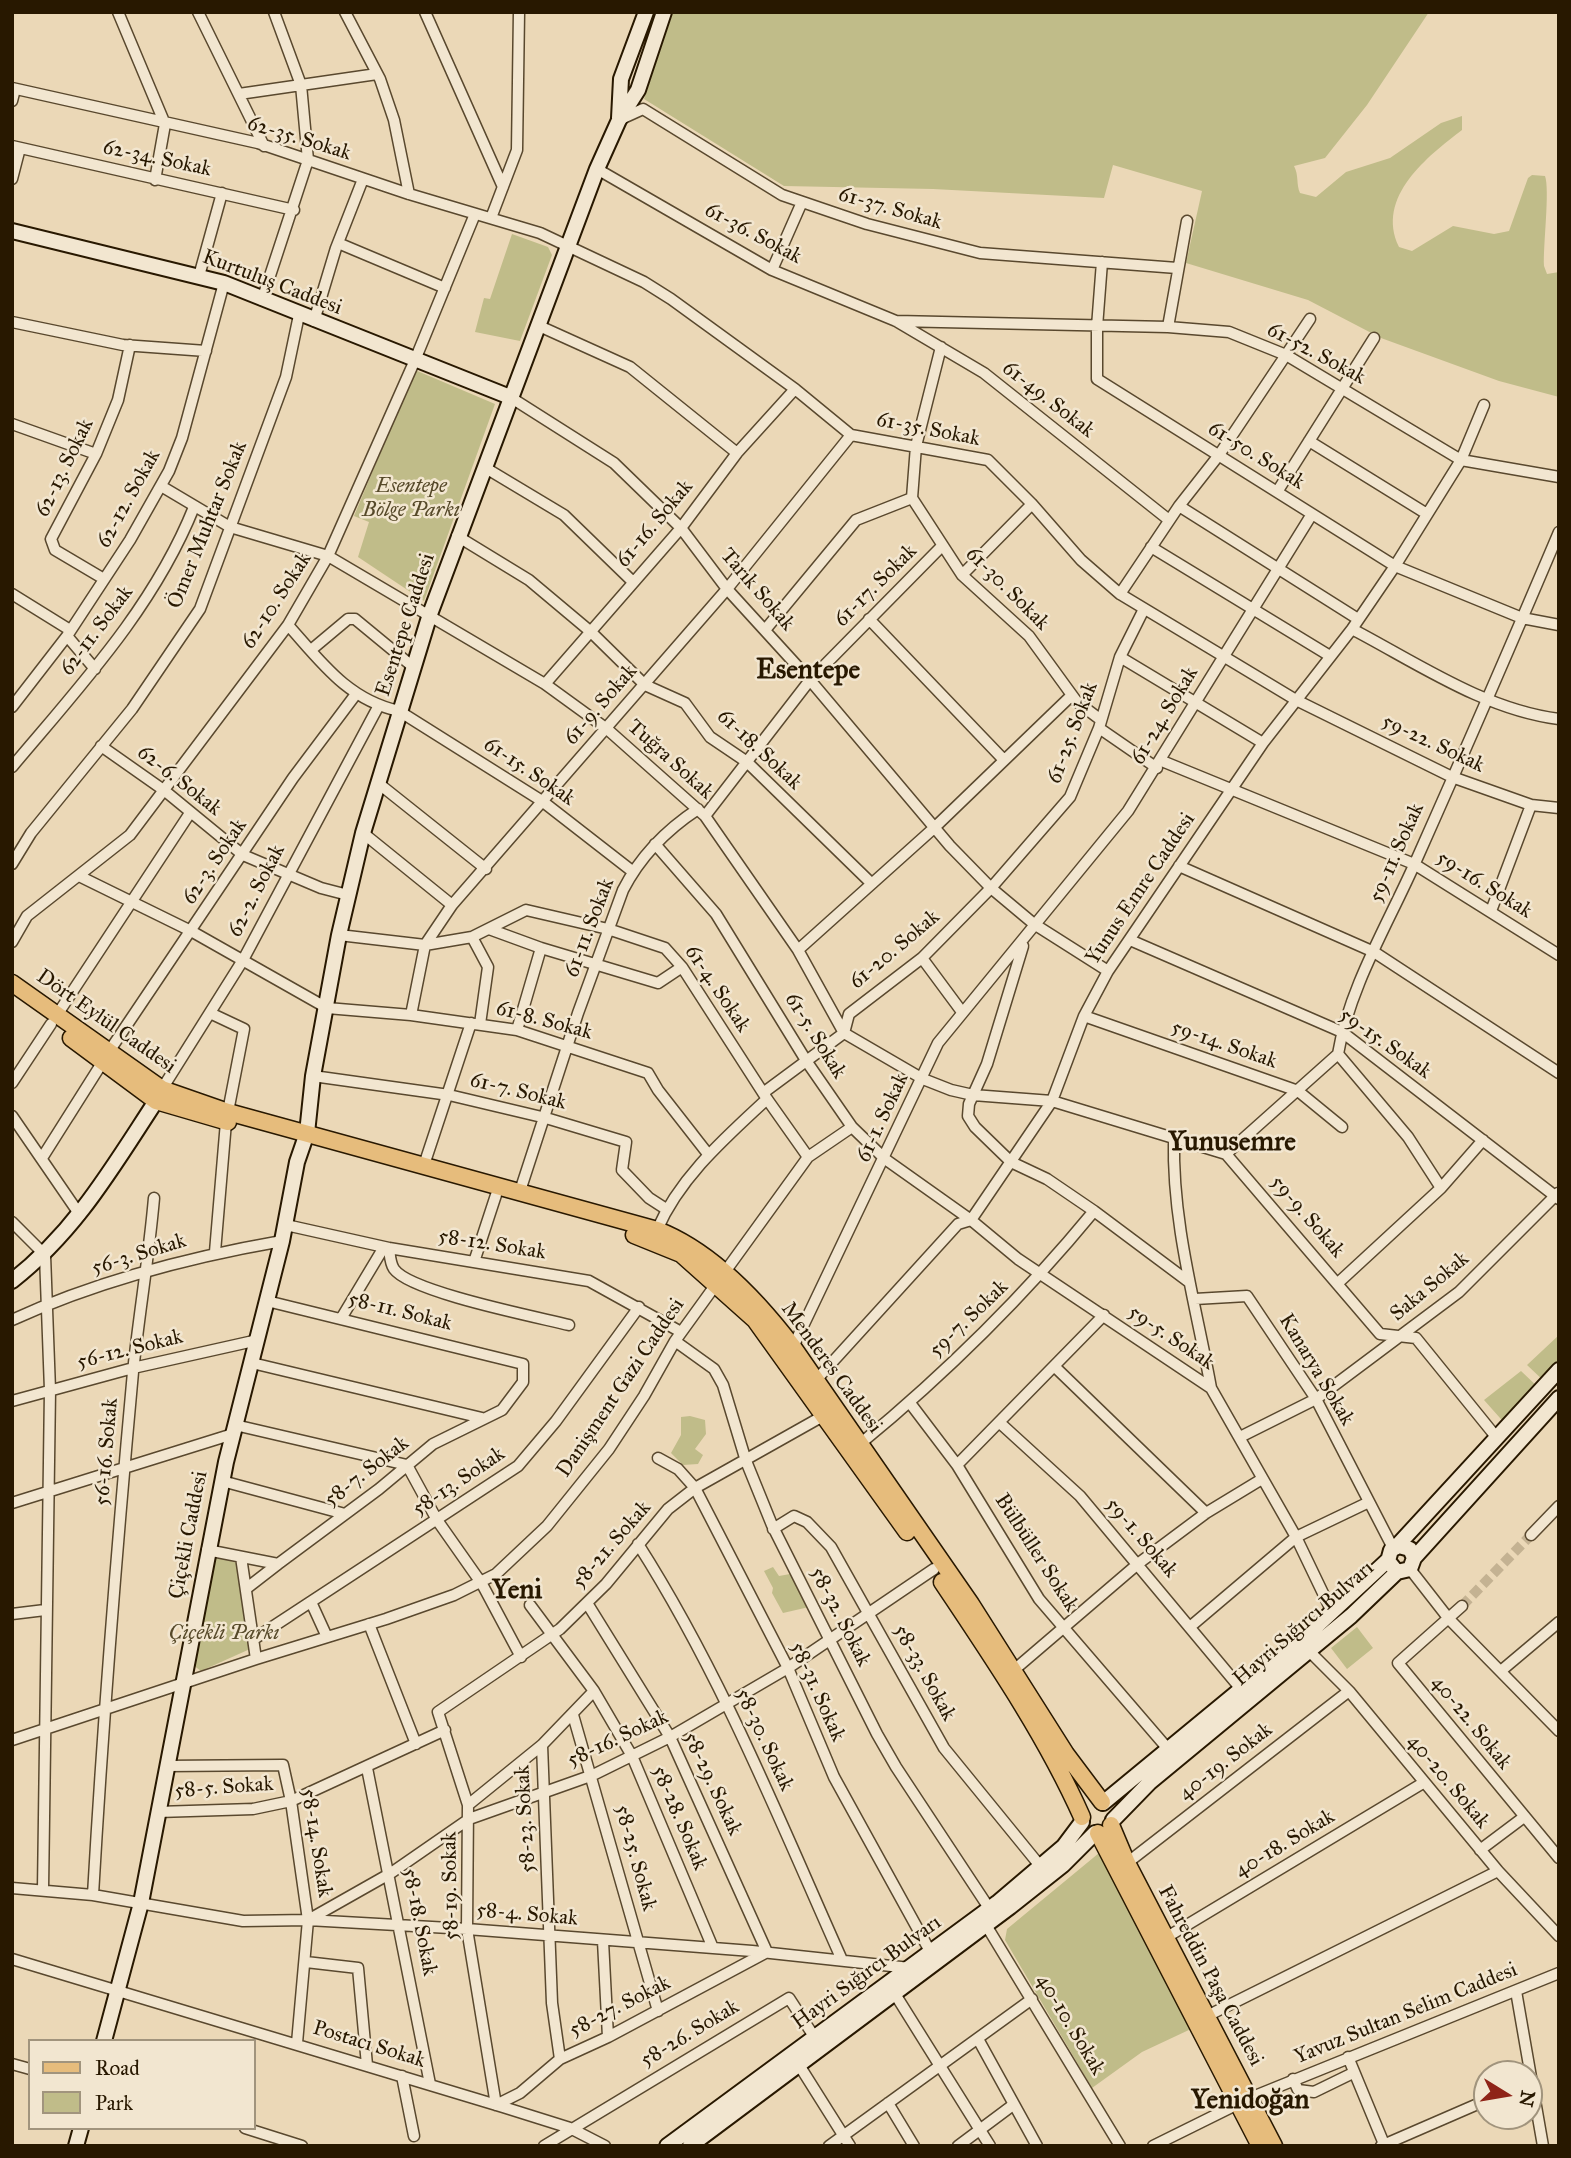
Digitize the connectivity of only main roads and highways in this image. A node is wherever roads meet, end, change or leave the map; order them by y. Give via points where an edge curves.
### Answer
1 (12, 983) edge
2 (12, 995) edge
3 (54, 1019) junction
4 (301, 1137) junction
5 (720, 1278) junction
6 (1102, 1802) junction
7 (1097, 1825) junction
8 (1244, 2101) junction
9 (1260, 2146) edge
10 (1274, 2146) edge

1 - 3 main road, Dört Eylül Caddesi
2 - 3 main road, Dört Eylül Caddesi
3 - 4 main road, Dört Eylül Caddesi via 159,1095
4 - 5 main road, Menderes Caddesi via 653,1240
4 - 5 main road, Menderes Caddesi via 424,1165 657,1230 689,1245
5 - 6 main road, Menderes Caddesi via 764,1310 817,1379
5 - 7 main road, Menderes Caddesi via 934,1569 1002,1672 1071,1793
6 - 7 main road, Menderes Caddesi via 1112,1811
6 - 7 main road via 1086,1806
7 - 8 main road, Fahreddin Paşa Caddesi
7 - 8 main road, Fahreddin Paşa Caddesi via 1127,1863 1167,1937
8 - 9 main road, Fahreddin Paşa Caddesi
8 - 10 main road, Fahreddin Paşa Caddesi

